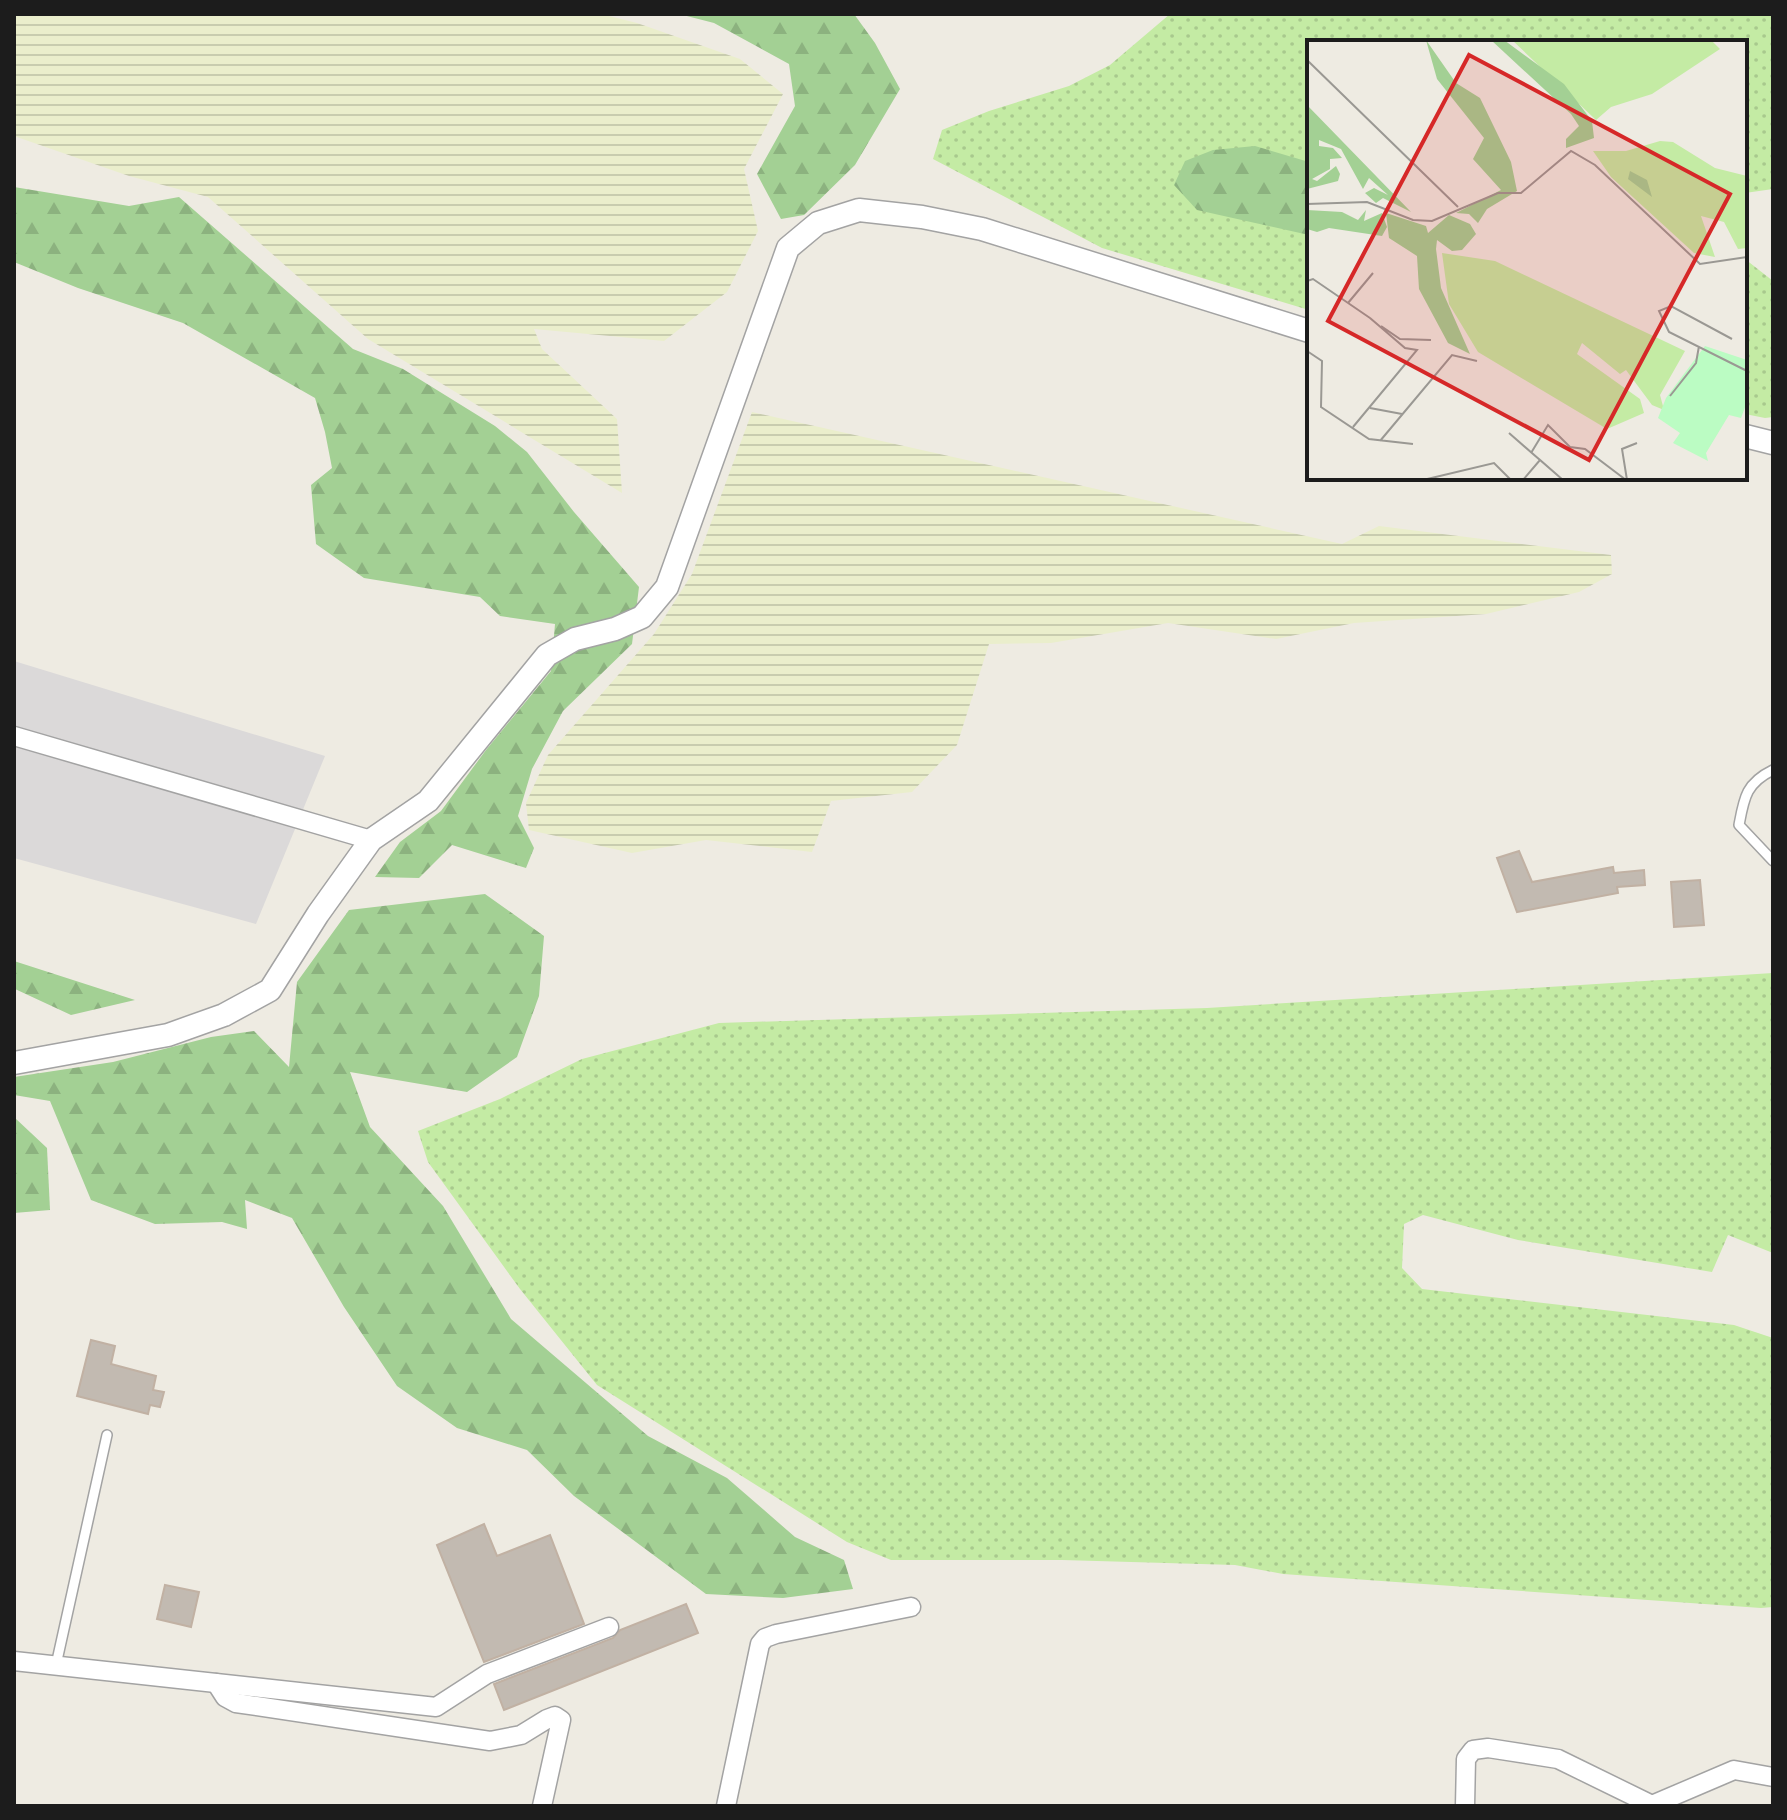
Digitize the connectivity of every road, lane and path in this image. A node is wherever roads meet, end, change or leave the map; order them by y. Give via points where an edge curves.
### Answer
1 (1307, 330) edge
2 (1747, 436) edge
3 (1773, 443) edge
4 (14, 736) edge
5 (1773, 770) edge
6 (371, 840) junction
7 (1773, 861) edge
8 (14, 1063) edge
9 (107, 1435) dead end
10 (911, 1607) dead end
11 (609, 1627) dead end
12 (14, 1661) edge
13 (56, 1665) junction
14 (216, 1683) junction
15 (1773, 1777) edge
16 (542, 1806) edge
17 (726, 1806) edge
18 (1465, 1806) edge

1 - 6 street via 982,229 859,210 818,223 788,248 667,587 642,617 575,639 547,655 428,801
2 - 3 street
4 - 6 street
5 - 7 lane via 1745,795 1739,825
6 - 8 street via 270,990 224,1015 168,1035
9 - 13 lane
10 - 17 street via 765,1638
11 - 14 street via 487,1674 436,1707
12 - 13 street
13 - 14 street
14 - 16 street via 236,1703 490,1741 521,1735 555,1716 561,1720
15 - 18 street via 1734,1770 1652,1805 1558,1759 1488,1748 1473,1750 1466,1759

